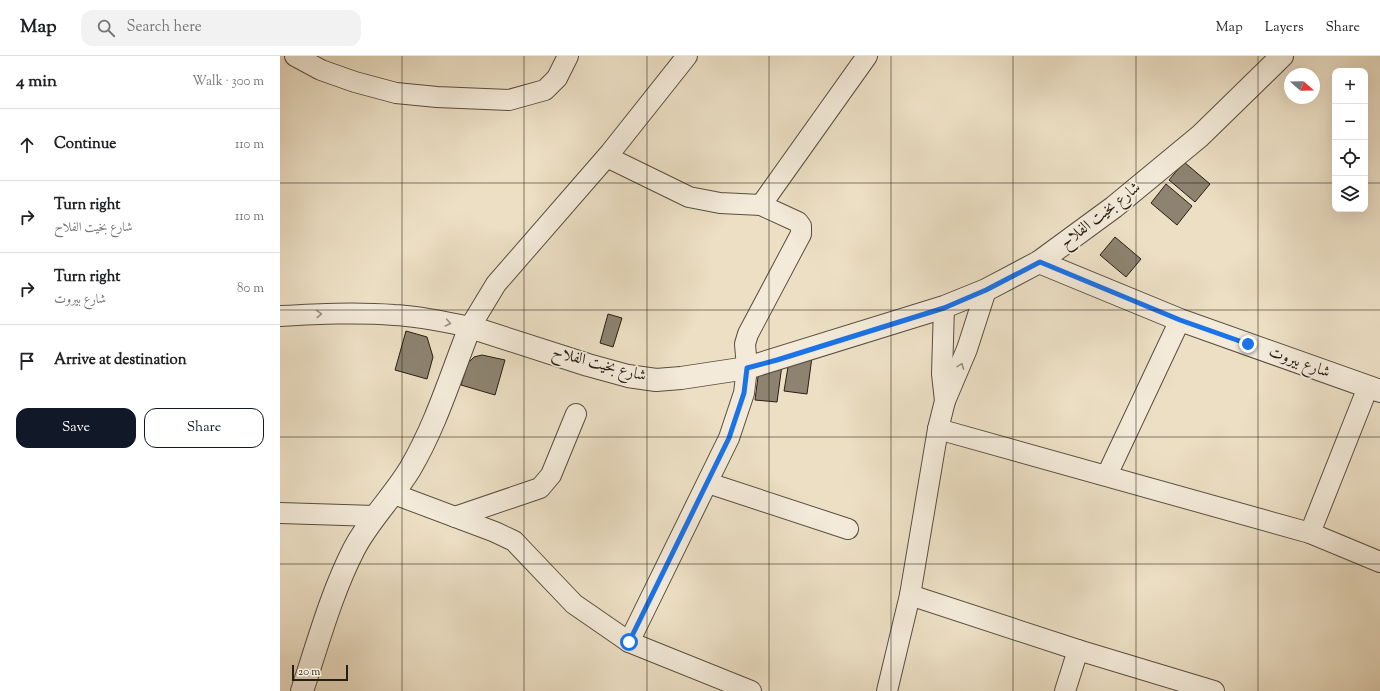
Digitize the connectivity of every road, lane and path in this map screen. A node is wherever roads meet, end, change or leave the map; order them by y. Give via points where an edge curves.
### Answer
1 (295, 56) edge
2 (568, 56) edge
3 (687, 56) edge
4 (867, 56) edge
5 (1282, 56) edge
6 (607, 157) junction
7 (761, 205) junction
8 (1040, 262) junction
9 (986, 290) junction
10 (944, 308) junction
11 (280, 316) edge
12 (1180, 320) junction
13 (470, 327) junction
14 (747, 368) junction
15 (1377, 390) edge
16 (945, 401) junction
17 (576, 414) dead end
18 (938, 429) junction
19 (1107, 475) junction
20 (708, 483) junction
21 (394, 494) junction
22 (280, 513) edge
23 (375, 516) junction
24 (455, 517) junction
25 (848, 529) dead end
26 (1310, 534) junction
27 (1380, 562) edge
28 (910, 595) junction
29 (629, 642) junction
30 (1078, 650) junction
31 (302, 691) edge
32 (751, 691) edge
33 (887, 691) edge
34 (1065, 691) edge
35 (1214, 691) edge

1 - 2 street via 321,70 396,93 509,100 545,90 557,78
3 - 6 street
4 - 7 street
5 - 8 street, شارع بخيت الفلاح via 1200,136 1114,208
6 - 7 street via 689,197 720,203
6 - 13 street via 496,284
7 - 14 street via 798,222 801,234 748,334 745,356
8 - 9 street, شارع بخيت الفلاح
8 - 12 street, شارع بيروت
9 - 10 street, شارع بخيت الفلاح
16 -> 9 street via 965,356
10 - 14 street, شارع بخيت الفلاح
10 - 16 street via 942,374
11 -> 13 street, شارع بخيت الفلاح via 394,315
12 - 15 street, شارع بيروت
12 - 19 street
13 - 14 street, شارع بخيت الفلاح via 628,376 656,380
13 - 21 street via 427,439
14 - 20 street via 740,408
15 - 26 street
16 - 18 street
17 - 24 street via 551,475 540,488
18 - 19 street
18 - 28 street
19 - 26 street
20 - 25 street
20 - 29 street
21 - 23 street
21 - 24 street
22 - 23 street
23 - 31 street via 355,548 334,593
24 - 29 street via 514,541 574,604
26 - 27 street
28 - 30 street
28 - 33 street
29 - 32 street
30 - 34 street
30 - 35 street

